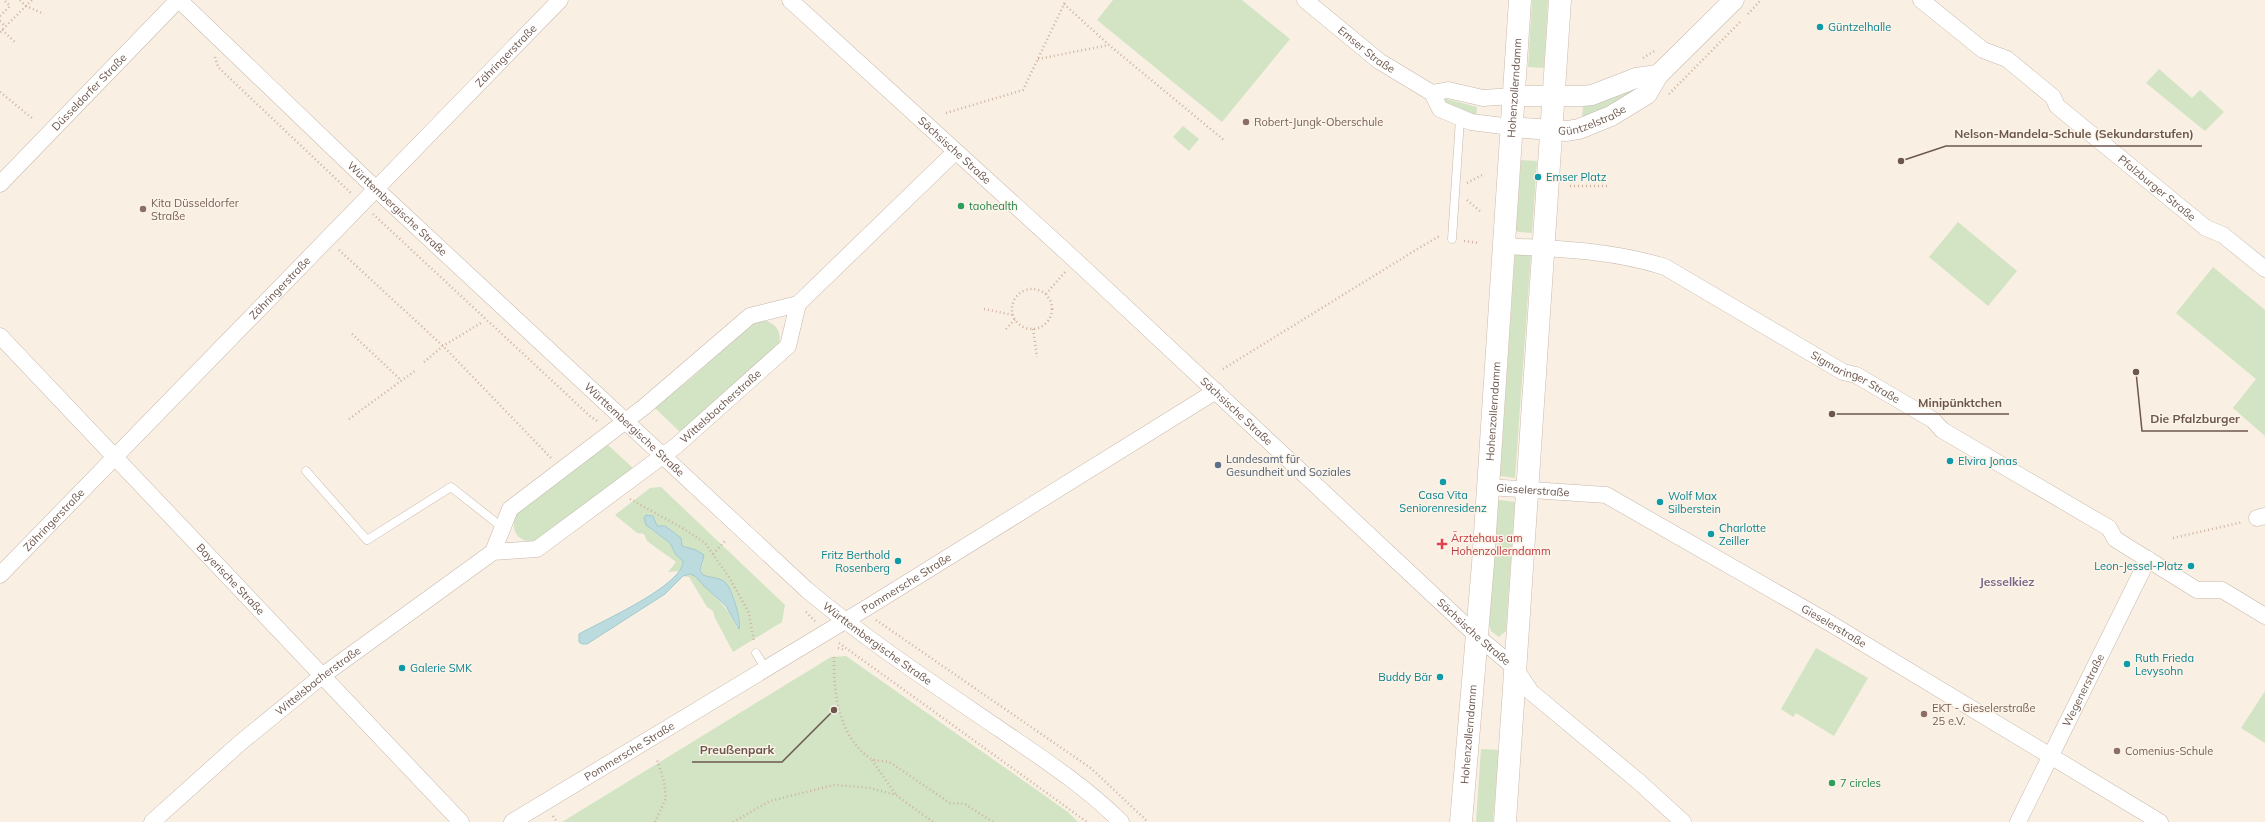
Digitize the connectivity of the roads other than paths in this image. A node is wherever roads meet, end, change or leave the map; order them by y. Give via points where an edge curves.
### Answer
1 (178, 0) edge
2 (560, 0) edge
3 (790, 0) edge
4 (1305, 0) edge
5 (1520, 0) edge
6 (1560, 0) edge
7 (1734, 0) edge
8 (1921, 0) edge
9 (1658, 75) junction
10 (1432, 93) junction
11 (1513, 96) junction
12 (1554, 97) junction
13 (1460, 119) junction
14 (1511, 127) junction
15 (1551, 130) junction
16 (956, 152) junction
17 (0, 184) edge
18 (376, 189) junction
19 (1452, 239) road end
20 (1503, 246) junction
21 (1543, 248) junction
22 (2265, 269) edge
23 (798, 304) junction
24 (0, 336) edge
25 (1216, 391) junction
26 (627, 420) junction
27 (664, 456) junction
28 (116, 457) junction
29 (306, 471) dead end
30 (1488, 487) junction
31 (1527, 489) junction
32 (503, 528) junction
33 (493, 552) junction
34 (2148, 559) junction
35 (0, 575) edge
36 (2265, 616) edge
37 (846, 620) junction
38 (1477, 636) junction
39 (756, 653) road end
40 (765, 668) junction
41 (1515, 668) junction
42 (322, 676) junction
43 (2050, 754) junction
44 (152, 822) edge
45 (460, 822) edge
46 (512, 822) edge
47 (1121, 822) edge
48 (1461, 822) edge
49 (1505, 822) edge
50 (1683, 822) edge
51 (2018, 822) edge
52 (2160, 822) edge

1 - 17 street, Düsseldorfer Straße
1 - 18 street, Württembergische Straße
2 - 18 street, Zähringerstraße
3 - 16 street, Sächsische Straße
4 - 10 street, Emser Straße via 1379,60
5 - 11 main road, Hohenzollerndamm
6 - 12 main road
7 - 9 street, Güntzelstraße
8 - 22 street, Pfalzburger Straße via 1983,50 2007,59 2053,97 2056,106 2200,224 2211,232 2223,235
9 - 12 street, Güntzelstraße via 1636,78 1592,95
9 - 15 street, Güntzelstraße via 1647,94 1611,116 1579,129
10 - 11 street via 1448,90 1482,98
10 - 13 street, Emser Straße via 1440,109
11 - 12 street, Güntzelstraße
11 - 14 main road, Hohenzollerndamm
12 - 15 main road
13 - 14 street, Emser Straße
13 - 19 lane
14 - 15 street, Güntzelstraße
14 - 20 main road, Hohenzollerndamm
15 - 21 main road
16 - 23 street
16 - 25 street, Sächsische Straße
18 - 26 street, Württembergische Straße
18 - 28 street, Zähringerstraße
20 - 21 street, Sigmaringer Straße
20 - 30 main road, Hohenzollerndamm
21 - 31 main road
21 - 34 street, Sigmaringer Straße via 1606,252 1665,267 1843,372 1856,375 1933,420 1946,433 2109,528 2115,539
23 - 26 street via 750,316
23 - 27 street, Wittelsbacherstraße via 788,346
24 - 28 street, Bayerische Straße
25 - 37 street, Pommersche Straße via 1109,460
25 - 38 street, Sächsische Straße
26 - 27 street, Württembergische Straße
26 - 32 street via 510,509
27 - 33 street, Wittelsbacherstraße via 537,549
27 - 37 street, Württembergische Straße via 807,590
28 - 35 street, Zähringerstraße
28 - 42 street, Bayerische Straße
29 - 32 lane via 367,540 451,487
30 - 31 street, Gieselerstraße
30 - 38 main road, Hohenzollerndamm
31 - 41 main road
31 - 43 street, Gieselerstraße via 1606,495 1828,622
32 - 33 street
33 - 42 street, Wittelsbacherstraße
34 - 36 street, Sigmaringer Straße via 2197,590 2222,590
34 - 43 street, Wegenerstraße
37 - 40 street, Pommersche Straße
37 - 47 street, Württembergische Straße via 1085,788
38 - 41 street, Sächsische Straße
38 - 48 main road, Hohenzollerndamm
39 - 40 lane
40 - 46 street, Pommersche Straße
41 - 49 main road
41 - 50 street, Sächsische Straße via 1531,692
42 - 44 street, Wittelsbacherstraße via 240,743
42 - 45 street, Bayerische Straße
43 - 51 street, Wegenerstraße
43 - 52 street, Gieselerstraße

